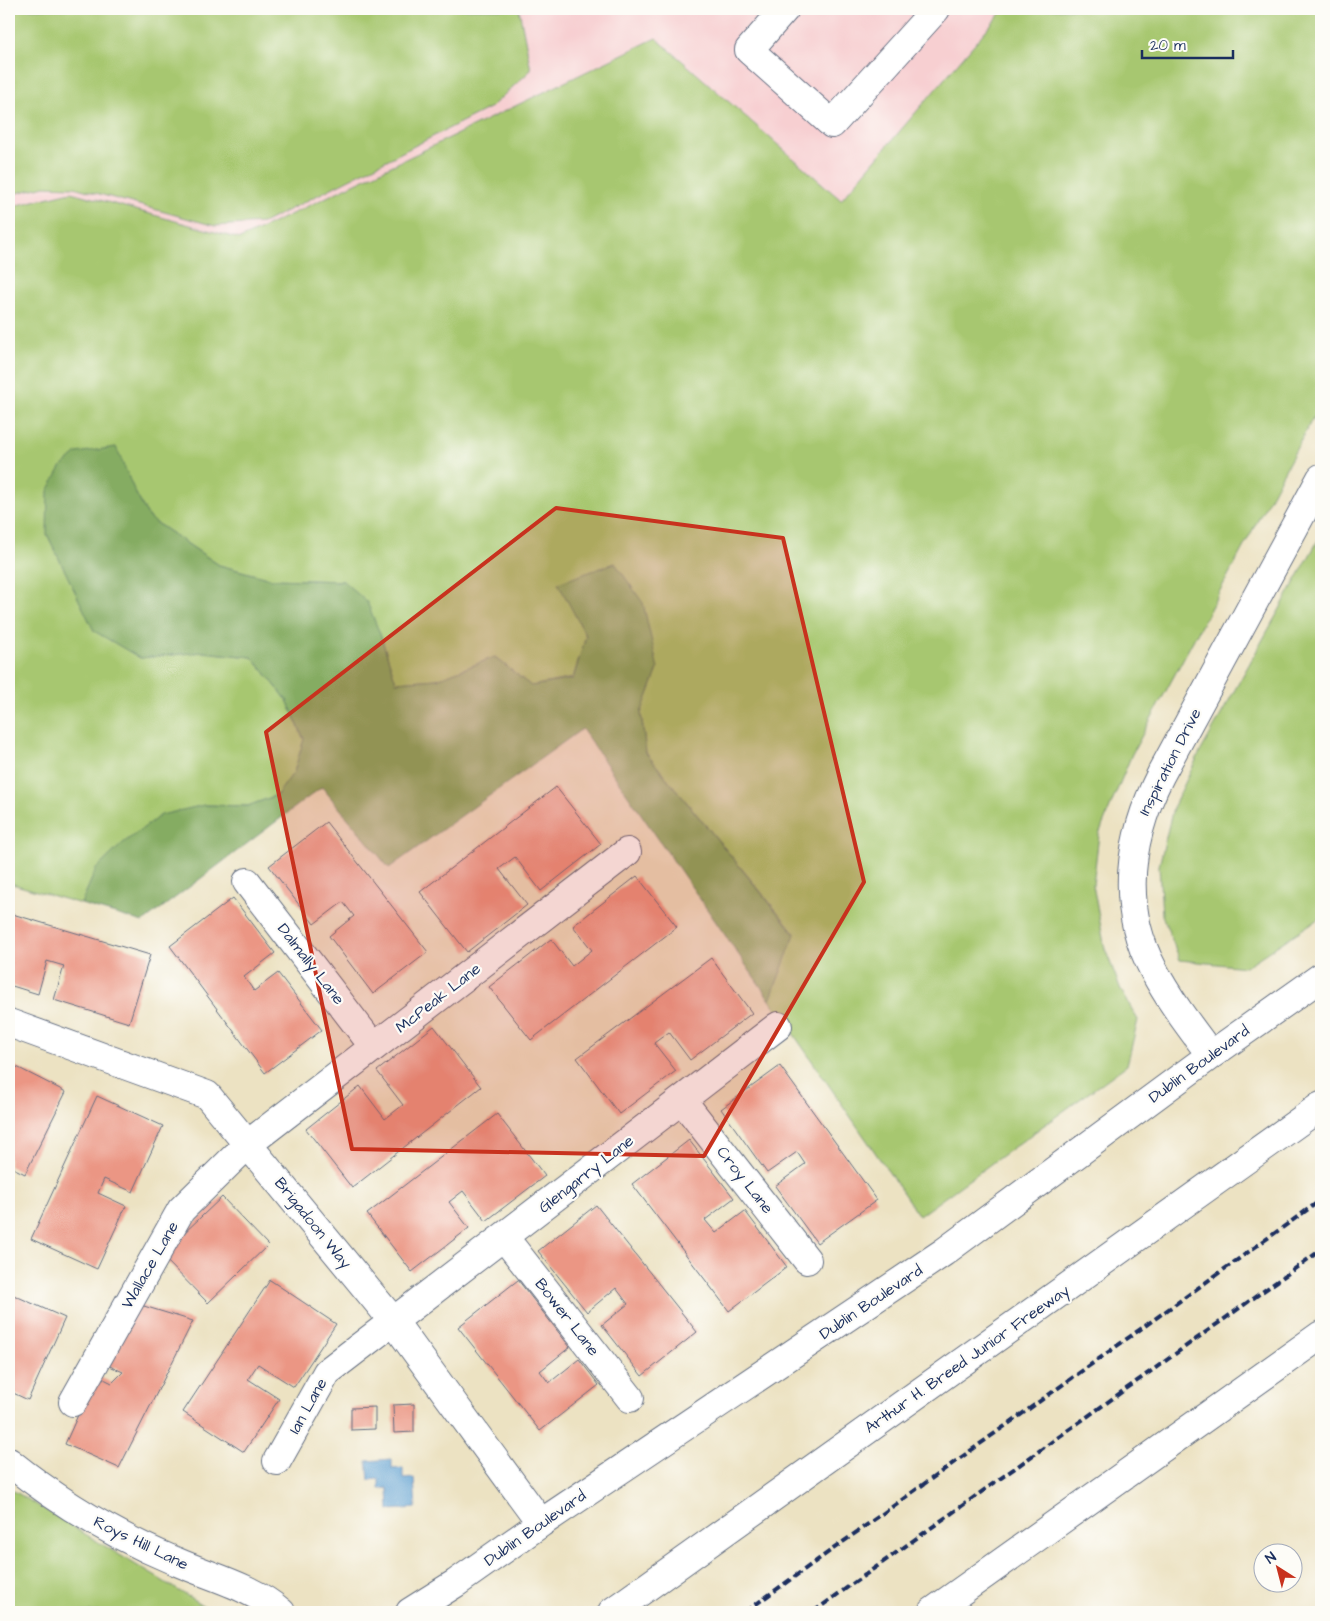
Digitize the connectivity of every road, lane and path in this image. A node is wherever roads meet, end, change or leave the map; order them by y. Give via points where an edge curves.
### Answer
1 (785, 9) edge
2 (936, 9) edge
3 (1321, 478) edge
4 (627, 852) dead end
5 (247, 882) dead end
6 (1321, 977) edge
7 (9, 1023) edge
8 (778, 1026) dead end
9 (374, 1047) junction
10 (1211, 1055) junction
11 (682, 1100) junction
12 (1321, 1106) edge
13 (248, 1144) junction
14 (504, 1237) junction
15 (807, 1260) dead end
16 (394, 1322) junction
17 (1321, 1335) edge
18 (630, 1398) dead end
19 (73, 1402) dead end
20 (277, 1461) dead end
21 (9, 1462) edge
22 (541, 1523) junction
23 (281, 1612) edge
24 (410, 1612) edge
25 (612, 1612) edge
26 (932, 1612) edge

1 - 2 main road via 749,50 832,124
3 - 10 main road, Inspiration Drive via 1161,774 1136,838 1132,890 1145,954 1172,1001
4 - 9 main road, McPeak Lane
5 - 9 main road, Dalmally Lane
6 - 10 main road, Dublin Boulevard
7 - 13 main road, Brigadoon Way via 207,1095
8 - 11 main road, Glengarry Lane
9 - 13 main road, McPeak Lane
10 - 22 main road, Dublin Boulevard via 944,1252
11 - 14 main road, Glengarry Lane
11 - 15 main road, Croy Lane
12 - 25 main road, Arthur H. Breed Junior Freeway
13 - 16 main road, Brigadoon Way
13 - 19 main road, Wallace Lane via 181,1210
14 - 16 main road, Glengarry Lane
14 - 18 main road, Bower Lane
16 - 20 main road, Ian Lane via 327,1372
16 - 22 main road, Brigadoon Way
17 - 26 main road
21 - 23 main road, Roys Hill Lane via 38,1486 101,1526 175,1561 243,1587
22 - 24 main road, Dublin Boulevard

